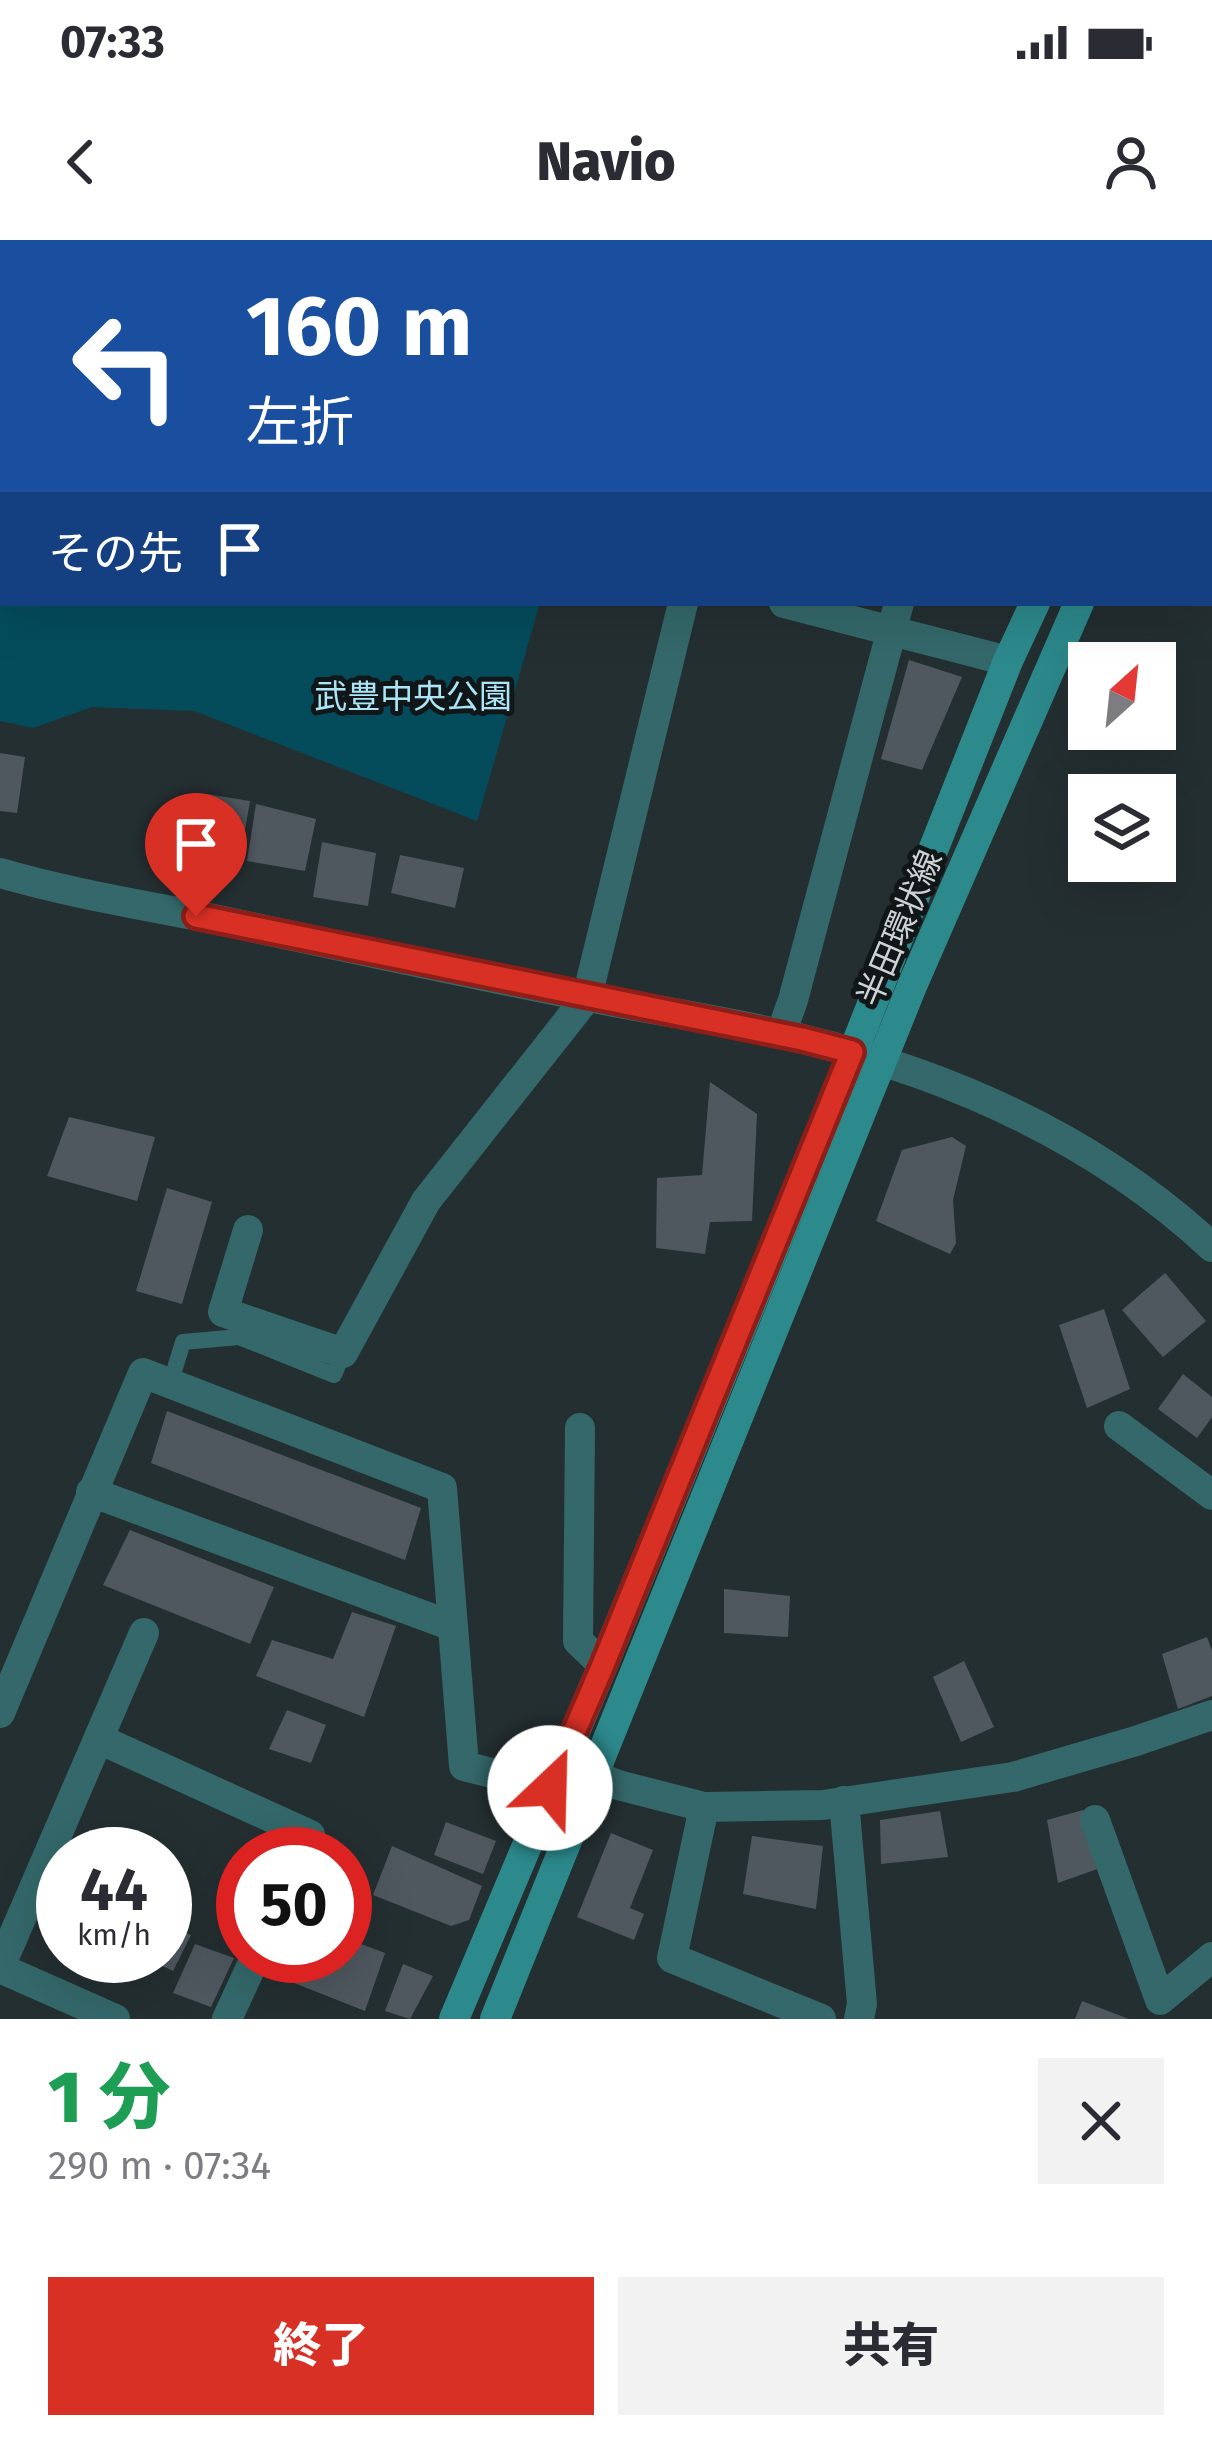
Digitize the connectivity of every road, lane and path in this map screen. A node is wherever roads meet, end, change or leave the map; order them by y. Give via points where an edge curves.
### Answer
1 (682, 606) edge
2 (808, 606) edge
3 (1034, 606) edge
4 (1078, 606) edge
5 (895, 617) edge
6 (1008, 661) junction
7 (0, 873) edge
8 (587, 997) junction
9 (781, 1034) junction
10 (867, 1057) junction
11 (248, 1230) dead end
12 (1212, 1247) edge
13 (343, 1353) junction
14 (170, 1384) junction
15 (1119, 1426) dead end
16 (580, 1428) dead end
17 (91, 1492) junction
18 (1212, 1496) edge
19 (452, 1626) junction
20 (144, 1633) dead end
21 (603, 1665) junction
22 (0, 1713) edge
23 (1212, 1715) edge
24 (99, 1739) junction
25 (595, 1776) junction
26 (550, 1788) junction
27 (844, 1801) junction
28 (704, 1807) junction
29 (1095, 1820) dead end
30 (292, 1827) edge
31 (1212, 1957) edge
32 (0, 1967) edge
33 (244, 1983) edge
34 (115, 2019) edge
35 (227, 2019) edge
36 (454, 2019) edge
37 (495, 2019) edge
38 (821, 2019) edge
39 (859, 2019) edge

1 - 8 street
2 - 5 street
3 - 6 main road, 半田環状線
4 - 10 main road, 半田環状線
5 - 6 street
5 - 9 street
6 - 10 main road, 半田環状線
7 - 8 street
8 - 9 street
8 - 13 street via 426,1202
9 - 10 street
10 - 12 street via 1036,1123 1154,1196
10 - 21 main road, 半田環状線
10 - 25 main road, 半田環状線
11 - 13 street via 224,1312
13 - 14 lane via 334,1375 239,1336 183,1342
14 - 17 street via 143,1373
14 - 19 street via 442,1488
15 - 18 street
16 - 21 street via 578,1641
17 - 19 street
17 - 22 street
19 - 26 street via 464,1766
20 - 24 street
21 - 26 main road, 半田環状線
23 - 27 street via 1013,1777
24 - 30 street
24 - 32 street
25 - 28 street
25 - 37 main road, 半田環状線
26 - 36 main road, 半田環状線
27 - 28 street
27 - 39 street
28 - 38 street via 671,1958
29 - 31 street via 1160,2000
32 - 34 street
33 - 35 street

